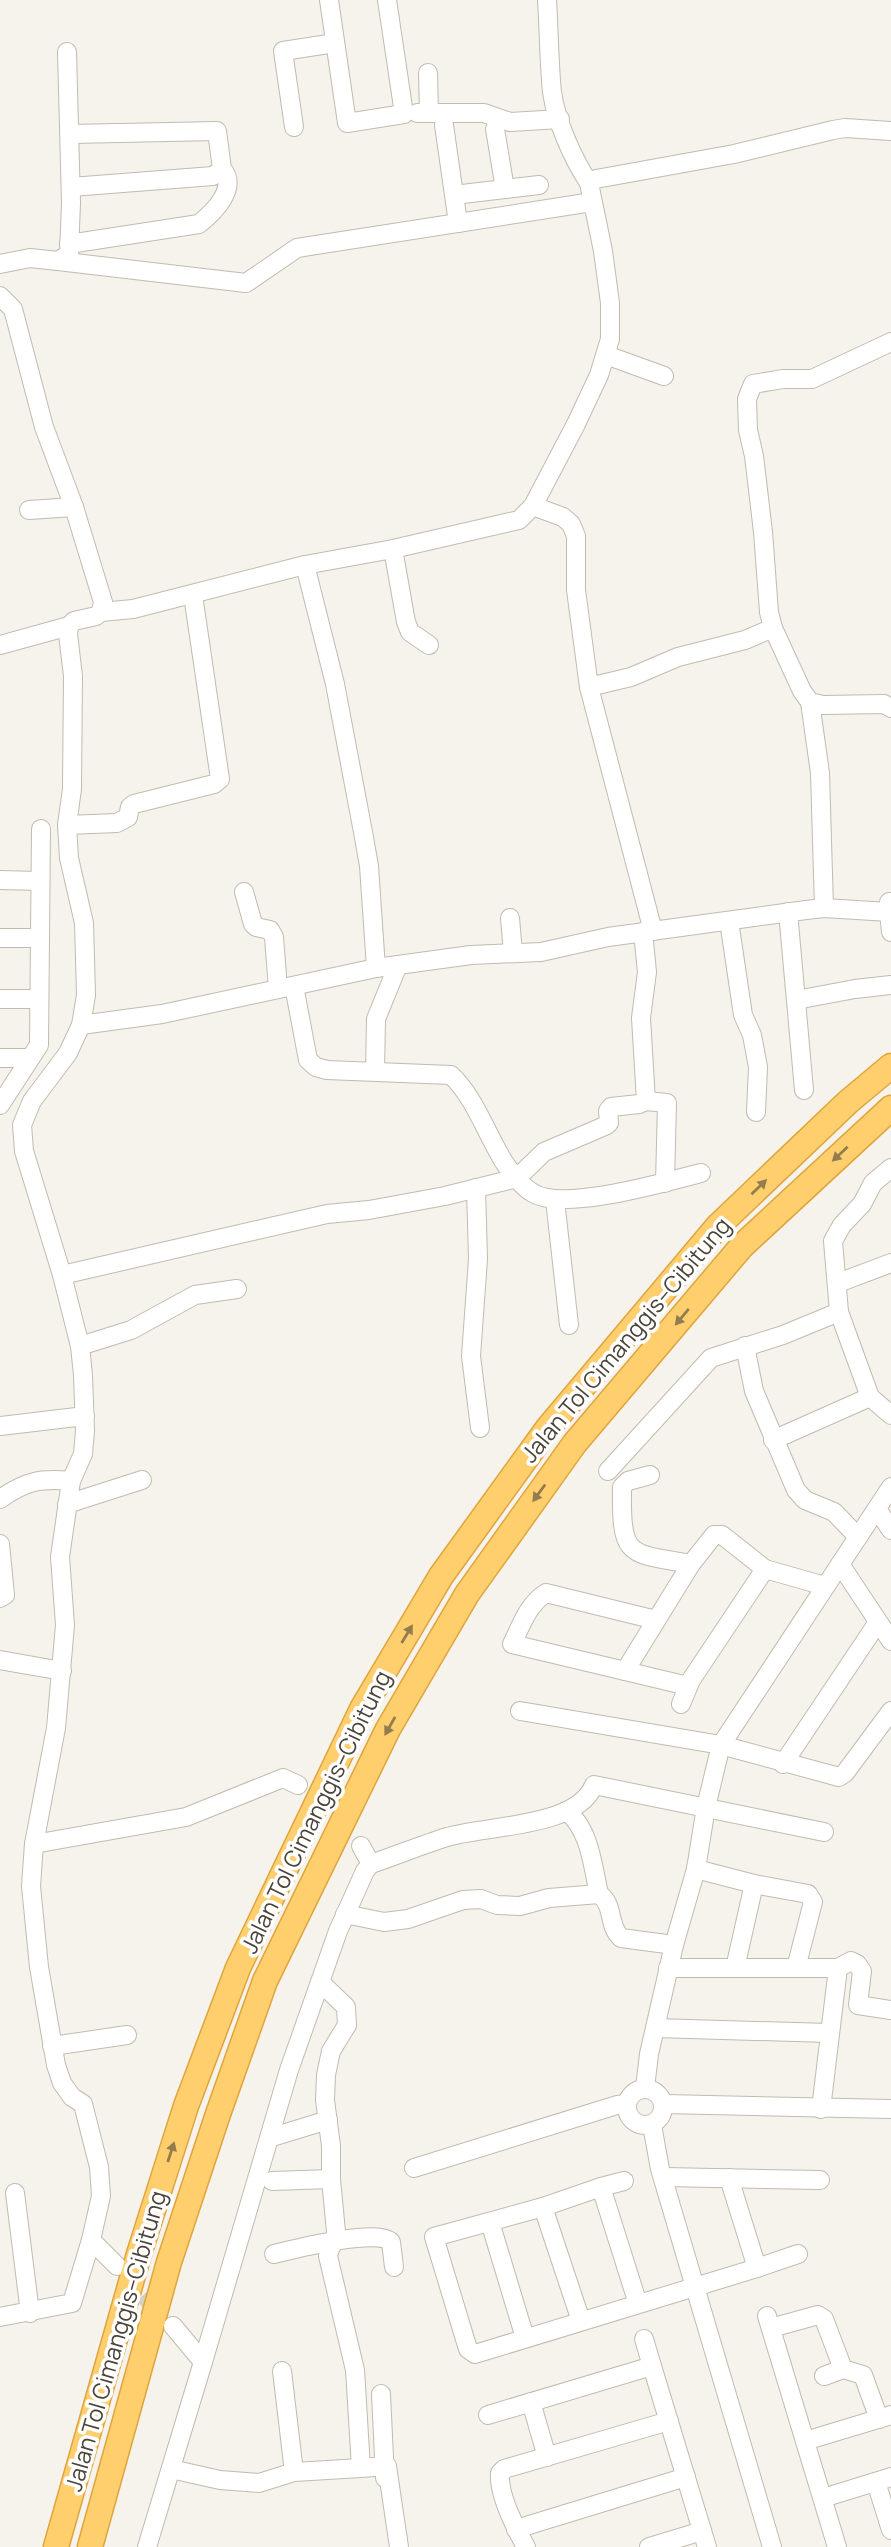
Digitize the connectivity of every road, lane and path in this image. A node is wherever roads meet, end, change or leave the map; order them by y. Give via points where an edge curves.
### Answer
1 (329, 0) edge
2 (387, 0) edge
3 (547, 0) edge
4 (335, 43) junction
5 (67, 52) dead end
6 (428, 73) dead end
7 (430, 117) junction
8 (560, 119) junction
9 (294, 127) dead end
10 (495, 129) dead end
11 (891, 131) edge
12 (69, 134) junction
13 (222, 169) junction
14 (589, 183) junction
15 (538, 184) dead end
16 (71, 187) junction
17 (505, 189) junction
18 (454, 195) junction
19 (592, 202) junction
20 (458, 223) junction
21 (69, 244) junction
22 (58, 261) junction
23 (0, 264) edge
24 (0, 296) edge
25 (891, 342) edge
26 (606, 355) junction
27 (664, 376) dead end
28 (74, 506) junction
29 (533, 506) junction
30 (29, 510) dead end
31 (393, 549) junction
32 (305, 565) junction
33 (193, 595) junction
34 (101, 612) junction
35 (69, 626) junction
36 (773, 628) junction
37 (0, 645) edge
38 (429, 645) dead end
39 (589, 687) junction
40 (810, 702) junction
41 (891, 708) edge
42 (67, 824) junction
43 (41, 829) dead end
44 (0, 880) edge
45 (40, 881) junction
46 (244, 892) dead end
47 (824, 908) junction
48 (890, 909) edge
49 (788, 912) junction
50 (510, 918) dead end
51 (729, 921) junction
52 (648, 931) junction
53 (891, 932) edge
54 (0, 938) edge
55 (40, 938) junction
56 (513, 953) junction
57 (398, 965) junction
58 (376, 968) junction
59 (891, 985) edge
60 (286, 987) junction
61 (0, 999) edge
62 (39, 999) junction
63 (796, 1000) junction
64 (81, 1025) junction
65 (0, 1058) edge
66 (30, 1059) junction
67 (891, 1066) edge
68 (375, 1071) junction
69 (804, 1090) dead end
70 (646, 1101) junction
71 (0, 1105) edge
72 (891, 1108) edge
73 (756, 1112) dead end
74 (891, 1168) edge
75 (701, 1173) dead end
76 (517, 1178) junction
77 (665, 1183) junction
78 (476, 1188) junction
79 (555, 1200) junction
80 (891, 1264) edge
81 (62, 1275) junction
82 (838, 1283) junction
83 (237, 1289) dead end
84 (839, 1312) junction
85 (569, 1325) dead end
86 (80, 1346) junction
87 (745, 1346) junction
88 (870, 1397) junction
89 (891, 1415) edge
90 (85, 1416) junction
91 (0, 1426) edge
92 (480, 1428) dead end
93 (773, 1440) junction
94 (608, 1471) dead end
95 (650, 1475) dead end
96 (142, 1480) dead end
97 (71, 1481) junction
98 (891, 1487) edge
99 (0, 1499) edge
100 (67, 1504) junction
101 (877, 1508) junction
102 (891, 1530) edge
103 (858, 1537) junction
104 (0, 1544) edge
105 (691, 1564) junction
106 (840, 1564) junction
107 (765, 1569) junction
108 (825, 1586) junction
109 (0, 1598) edge
110 (656, 1620) junction
111 (878, 1622) junction
112 (891, 1641) edge
113 (0, 1660) edge
114 (62, 1671) junction
115 (625, 1671) junction
116 (688, 1686) junction
117 (681, 1704) dead end
118 (520, 1711) dead end
119 (891, 1711) edge
120 (721, 1745) junction
121 (783, 1764) junction
122 (298, 1786) dead end
123 (706, 1807) junction
124 (566, 1811) junction
125 (824, 1832) dead end
126 (34, 1844) junction
127 (360, 1846) dead end
128 (371, 1864) junction
129 (695, 1869) junction
130 (754, 1884) junction
131 (599, 1894) junction
132 (345, 1914) junction
133 (674, 1945) junction
134 (668, 1968) junction
135 (735, 1968) junction
136 (796, 1968) junction
137 (838, 1968) junction
138 (320, 1982) junction
139 (891, 2010) edge
140 (655, 2028) junction
141 (829, 2033) junction
142 (127, 2035) dead end
143 (52, 2046) junction
144 (645, 2088) junction
145 (664, 2104) junction
146 (627, 2105) junction
147 (821, 2109) junction
148 (891, 2109) edge
149 (328, 2120) junction
150 (652, 2125) junction
151 (269, 2138) junction
152 (414, 2168) dead end
153 (664, 2177) junction
154 (729, 2178) junction
155 (331, 2179) junction
156 (820, 2180) dead end
157 (272, 2181) dead end
158 (624, 2181) dead end
159 (601, 2187) junction
160 (15, 2193) dead end
161 (543, 2207) junction
162 (490, 2222) junction
163 (91, 2240) junction
164 (336, 2240) junction
165 (274, 2254) dead end
166 (798, 2254) dead end
167 (117, 2266) tunnel mouth
168 (394, 2267) dead end
169 (757, 2268) junction
170 (695, 2286) junction
171 (638, 2304) junction
172 (30, 2313) junction
173 (0, 2317) edge
174 (581, 2321) junction
175 (173, 2326) tunnel mouth
176 (525, 2339) junction
177 (644, 2339) dead end
178 (203, 2362) junction
179 (652, 2366) junction
180 (843, 2369) junction
181 (282, 2371) dead end
182 (824, 2376) dead end
183 (531, 2402) junction
184 (488, 2415) dead end
185 (885, 2417) edge
186 (669, 2421) junction
187 (805, 2441) junction
188 (547, 2457) junction
189 (387, 2466) junction
190 (361, 2468) junction
191 (171, 2469) junction
192 (294, 2472) junction
193 (686, 2477) junction
194 (883, 2479) edge
195 (822, 2498) junction
196 (516, 2529) junction
197 (891, 2530) edge
198 (704, 2539) edge
199 (56, 2547) edge
200 (90, 2547) edge
201 (147, 2547) edge
202 (391, 2547) edge
203 (398, 2547) edge
204 (526, 2547) edge
205 (649, 2547) edge
206 (772, 2547) edge
207 (837, 2547) edge

1 - 4 street
2 - 4 street via 404,114 347,123
3 - 8 street via 552,95
4 - 9 street via 284,51
5 - 12 street
6 - 7 street
7 - 8 street via 484,113 510,122
7 - 18 street
8 - 14 street
10 - 17 street
11 - 14 street via 833,130
12 - 13 street via 217,131
12 - 16 street
13 - 16 street via 213,176
13 - 21 street via 228,182 224,196 199,224
14 - 19 street
15 - 17 street
16 - 21 street
17 - 18 street
18 - 20 street
19 - 20 street
19 - 26 street via 610,303
20 - 22 street via 297,248 246,283
21 - 22 street via 69,254
22 - 23 street via 30,258
24 - 28 street via 13,309 44,427
25 - 36 street via 812,379 761,381 749,389 748,430
26 - 27 street
26 - 29 street
28 - 30 street
28 - 34 street via 103,602
29 - 31 street via 527,515 512,522
29 - 39 street via 563,517 576,536 576,590
31 - 32 street
31 - 38 street via 406,622 410,632
32 - 33 street
32 - 58 street via 335,684 367,855
33 - 34 street
33 - 42 street via 220,779 134,804 128,817 117,823
34 - 35 street
35 - 37 street
35 - 42 street via 73,747
36 - 39 street
36 - 40 street
39 - 52 street
40 - 41 street
40 - 47 street via 820,773
42 - 64 street via 69,858 84,923 87,973
43 - 45 street
44 - 45 street
45 - 55 street
46 - 60 street via 253,924 270,930 274,937
47 - 48 street
47 - 49 street
48 - 53 street
49 - 51 street
49 - 63 street
50 - 56 street
51 - 52 street
51 - 73 street via 743,1015 758,1067
52 - 56 street
52 - 70 street via 641,1018
54 - 55 street
55 - 62 street
56 - 57 street
57 - 58 street
57 - 68 street via 376,1019
58 - 60 street
59 - 63 street
60 - 64 street via 162,1014
60 - 68 street via 308,1060 327,1070
61 - 62 street
62 - 66 street via 39,1045
63 - 69 street
64 - 81 street via 68,1053 32,1101 22,1125 24,1151
65 - 66 street
66 - 71 street
199 -> 67 highway, Jalan Tol Cimanggis–Cibitung via 186,2106 238,1968 362,1709 441,1576 548,1428 718,1226
68 - 76 street via 450,1075 463,1087 502,1161
70 - 76 street via 611,1107 607,1125 544,1152
70 - 77 street via 667,1102
72 -> 200 highway, Jalan Tol Cimanggis–Cibitung via 742,1246 575,1443 467,1594 388,1729 265,1981 169,2262
74 - 82 street via 873,1183 833,1241
75 - 77 street
76 - 78 street
76 - 79 street via 532,1193
77 - 79 street via 630,1192
78 - 81 street via 327,1214
78 - 92 street via 478,1259 471,1356
79 - 85 street
80 - 82 street
81 - 86 street
82 - 84 street
83 - 86 street via 195,1295 131,1330
84 - 87 street
84 - 88 street
86 - 90 street
87 - 93 street via 754,1391
87 - 94 street via 711,1358
88 - 89 street
88 - 93 street
90 - 91 street
90 - 97 street via 83,1454
93 - 103 street via 796,1490 805,1500 834,1512
95 - 105 street via 622,1487 626,1541 639,1555
96 - 100 street
97 - 99 street via 44,1478
97 - 100 street
98 - 101 street
100 - 114 street via 60,1557 65,1625
101 - 102 street
101 - 103 street
103 - 106 street
104 - 109 street via 6,1587
105 - 107 street via 708,1539 722,1535
105 - 110 street
106 - 108 street
106 - 111 street
107 - 108 street
107 - 116 street
108 - 120 street
110 - 115 street
110 - 115 street via 545,1593 530,1608 512,1644
111 - 112 street
111 - 121 street
113 - 114 street
114 - 126 street
115 - 116 street
116 - 117 street
118 - 120 street
119 - 121 street via 839,1777
120 - 121 street
120 - 123 street
122 - 126 street via 283,1778 186,1817
123 - 124 street via 594,1785 584,1801
123 - 125 street
123 - 129 street
124 - 128 street via 449,1836
124 - 131 street via 582,1830
126 - 143 street via 31,1886
127 - 128 street
128 - 132 street
129 - 130 street
129 - 133 street
130 - 135 street
130 - 136 street via 812,1898
131 - 132 street via 520,1906 463,1900 408,1919 384,1922
131 - 133 street via 609,1903 613,1926 621,1938
132 - 138 street
133 - 134 street
134 - 135 street
134 - 140 street
135 - 136 street
136 - 137 street
137 - 139 street via 851,1961 860,1966 858,2005
137 - 141 street
138 - 149 street via 346,2007 347,2016 326,2075
138 - 151 street
140 - 141 street
140 - 144 street
141 - 147 street
142 - 143 street
143 - 163 street via 62,2083 83,2104 99,2167 101,2196
144 - 145 street via 658,2093
144 - 146 street via 633,2093
145 - 147 street
145 - 150 street via 662,2116
146 - 150 street via 629,2117 639,2125
146 - 152 street
147 - 148 street
149 - 151 street
149 - 155 street
150 - 153 street
151 - 178 street
153 - 154 street
153 - 170 street
154 - 156 street
154 - 169 street
155 - 157 street
155 - 164 street
158 - 159 street
159 - 161 street
159 - 171 street
160 - 172 street
161 - 162 street
161 - 174 street
162 - 176 street
162 - 176 street via 438,2235 434,2241 471,2353
163 - 167 street
163 - 172 street via 72,2303
164 - 165 street
164 - 168 street via 388,2239
164 - 190 street via 328,2256 355,2370
166 - 169 street
169 - 170 street
170 - 171 street
170 - 206 street
171 - 174 street
172 - 173 street
174 - 176 street
175 - 178 street
177 - 179 street
178 - 191 street
179 - 183 street
179 - 186 street
180 - 182 street
180 - 185 street via 863,2375
180 - 187 street via 824,2319 818,2315 769,2322
181 - 192 street
183 - 184 street
183 - 188 street
185 - 187 street
186 - 188 street
186 - 193 street
187 - 195 street
188 - 196 street via 500,2473
189 - 190 street
189 - 202 street via 381,2394
189 - 203 street
190 - 192 street
191 - 192 street via 259,2483
191 - 201 street
193 - 196 street
193 - 198 street
194 - 195 street
194 - 197 street
195 - 207 street
196 - 204 street
198 - 205 street

